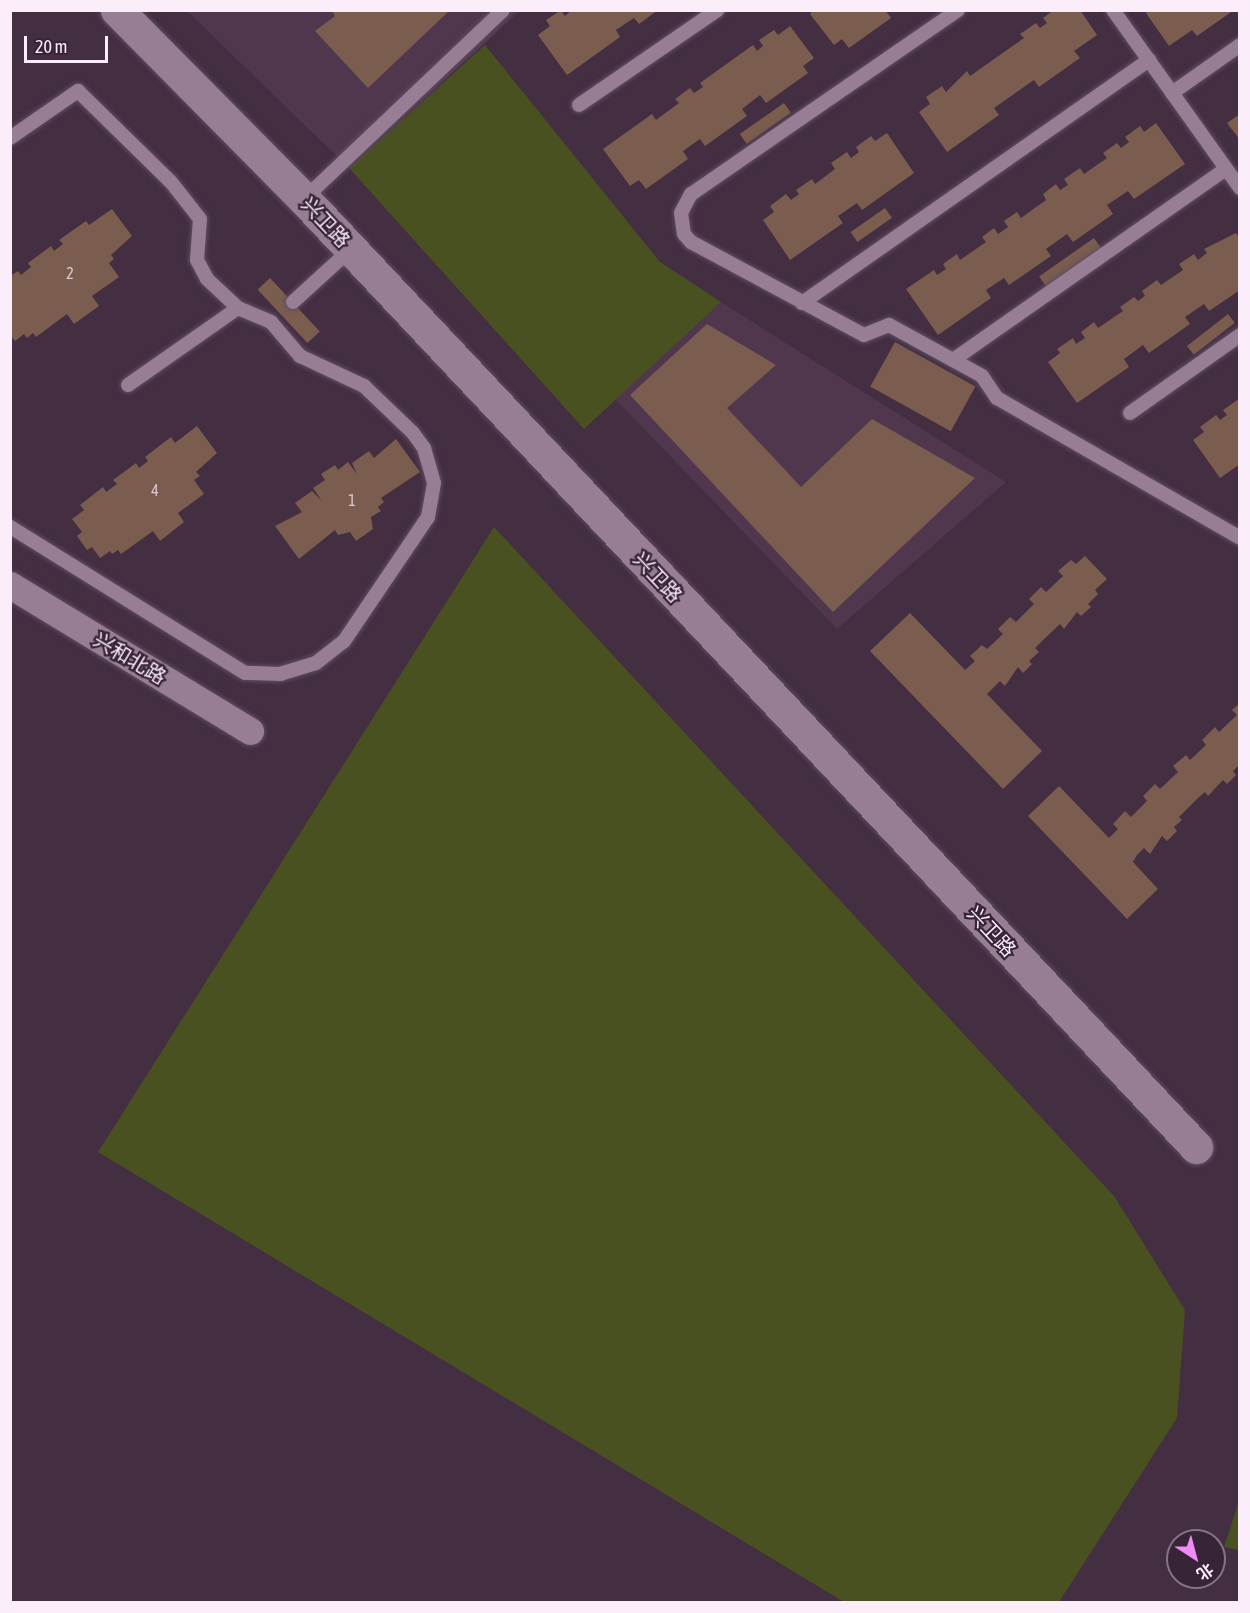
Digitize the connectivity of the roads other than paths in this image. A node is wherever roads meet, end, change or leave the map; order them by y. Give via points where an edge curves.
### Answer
1 (117, 10) edge
2 (503, 10) edge
3 (717, 10) edge
4 (958, 10) edge
5 (1113, 10) edge
6 (1239, 45) edge
7 (1149, 60) junction
8 (1172, 93) junction
9 (579, 105) dead end
10 (10, 138) edge
11 (1226, 169) junction
12 (1239, 188) edge
13 (304, 198) junction
14 (351, 249) junction
15 (293, 302) dead end
16 (802, 303) junction
17 (238, 308) junction
18 (1239, 335) edge
19 (953, 360) junction
20 (128, 385) dead end
21 (1130, 413) dead end
22 (10, 527) edge
23 (1239, 538) edge
24 (10, 585) edge
25 (250, 731) dead end
26 (1196, 1147) dead end

1 - 13 street, 兴卫路
2 - 13 lane
3 - 9 lane
4 - 16 lane via 684,202 681,224 691,242
5 - 7 lane
6 - 8 lane
7 - 8 lane
7 - 16 lane
8 - 11 lane
10 - 17 lane via 78,91 171,182 200,219 197,260 207,279
11 - 12 lane
11 - 19 lane
13 - 14 street, 兴卫路
14 - 15 lane
14 - 26 street, 兴卫路
16 - 19 lane via 864,335 889,325
17 - 20 lane
17 - 22 lane via 276,318 300,356 364,386 413,434 431,466 434,483 428,518 355,627 331,654 299,670 272,675 245,673
18 - 21 lane
19 - 23 lane via 982,376 997,398
24 - 25 street, 兴和北路

